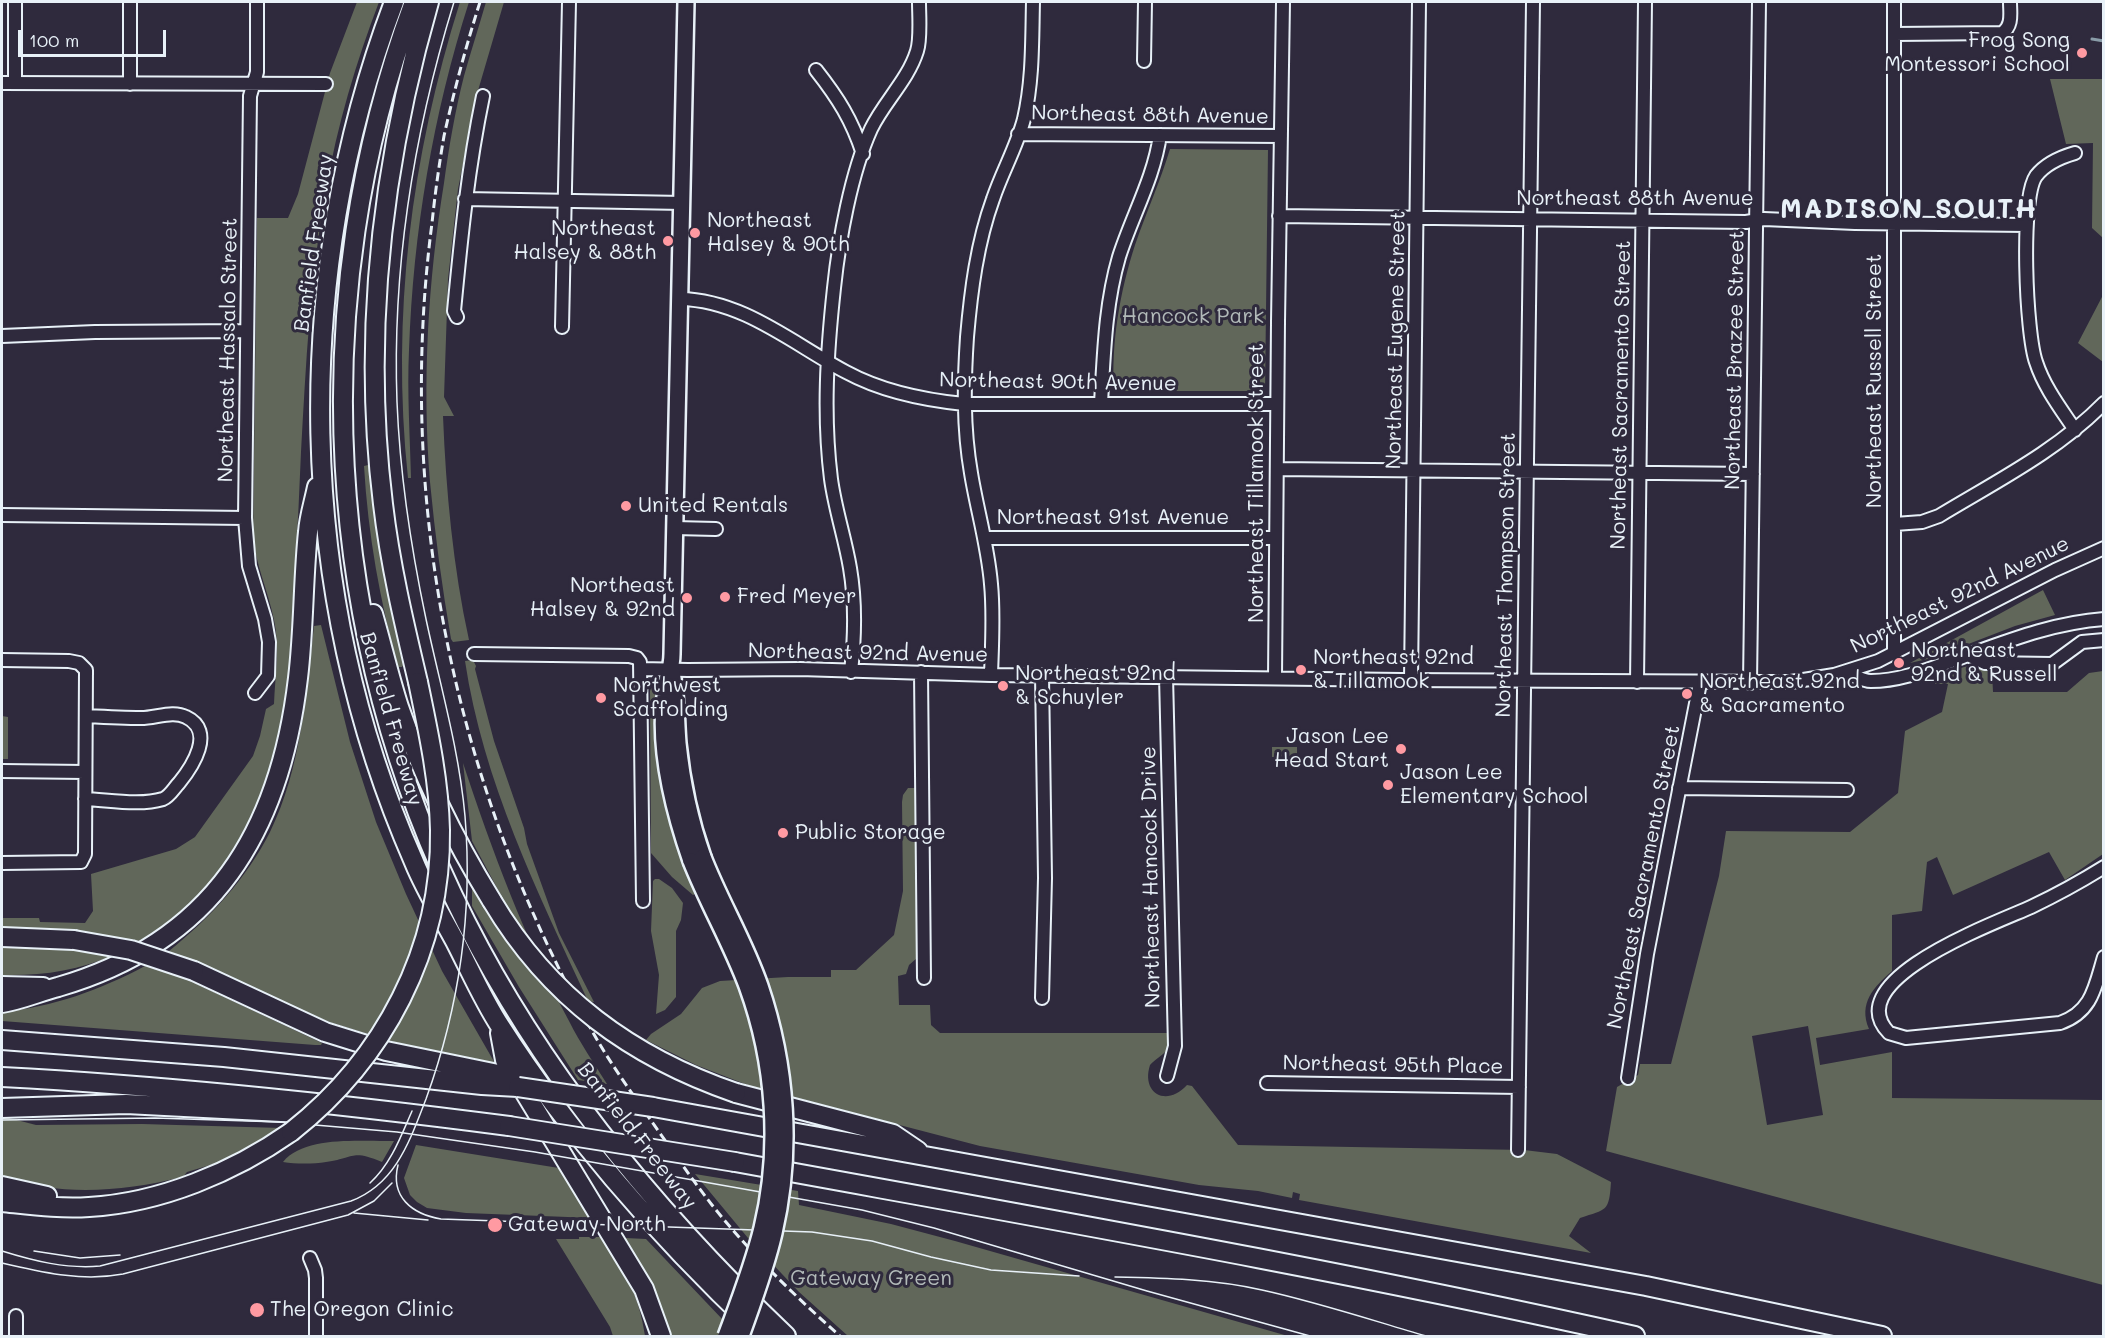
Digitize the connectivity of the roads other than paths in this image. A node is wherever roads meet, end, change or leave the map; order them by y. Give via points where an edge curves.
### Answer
1 (15, 2) edge
2 (130, 2) edge
3 (257, 2) edge
4 (394, 2) edge
5 (414, 2) edge
6 (429, 2) edge
7 (569, 2) edge
8 (686, 2) edge
9 (919, 2) edge
10 (1033, 2) edge
11 (1145, 2) edge
12 (1283, 2) edge
13 (1419, 2) edge
14 (1533, 2) edge
15 (1645, 2) edge
16 (1758, 2) edge
17 (1894, 2) edge
18 (2010, 2) edge
19 (1894, 34) junction
20 (1144, 61) dead end
21 (816, 70) dead end
22 (8, 83) edge
23 (130, 84) junction
24 (253, 84) junction
25 (326, 84) dead end
26 (483, 96) dead end
27 (1018, 134) junction
28 (1160, 135) junction
29 (1281, 136) junction
30 (2075, 153) dead end
31 (862, 154) junction
32 (465, 199) junction
33 (565, 201) junction
34 (682, 203) junction
35 (1279, 216) junction
36 (1417, 217) junction
37 (1530, 218) junction
38 (1643, 220) junction
39 (1756, 221) junction
40 (1894, 223) junction
41 (2026, 225) junction
42 (680, 299) junction
43 (457, 317) dead end
44 (562, 327) dead end
45 (247, 331) junction
46 (2, 336) edge
47 (828, 362) junction
48 (1101, 403) junction
49 (2103, 403) edge
50 (964, 404) junction
51 (1277, 404) junction
52 (2075, 430) junction
53 (1277, 469) junction
54 (1414, 471) junction
55 (1527, 472) junction
56 (321, 473) junction
57 (1639, 473) junction
58 (1753, 474) junction
59 (2, 515) edge
60 (245, 518) junction
61 (1895, 524) junction
62 (675, 528) junction
63 (716, 529) dead end
64 (985, 538) junction
65 (1276, 538) junction
66 (2103, 548) edge
67 (353, 555) junction
68 (2103, 619) edge
69 (2103, 640) edge
70 (1894, 653) junction
71 (474, 654) dead end
72 (1968, 655) junction
73 (2, 660) edge
74 (641, 669) junction
75 (671, 670) junction
76 (851, 672) junction
77 (921, 672) junction
78 (1845, 672) junction
79 (991, 675) junction
80 (1042, 675) junction
81 (1166, 676) junction
82 (1275, 678) junction
83 (1411, 680) junction
84 (1524, 681) junction
85 (1637, 682) junction
86 (1700, 683) junction
87 (1750, 683) junction
88 (255, 693) dead end
89 (87, 716) junction
90 (2, 771) edge
91 (85, 772) junction
92 (1679, 788) junction
93 (1847, 790) dead end
94 (85, 799) junction
95 (697, 859) junction
96 (2, 864) edge
97 (2103, 867) edge
98 (643, 901) dead end
99 (2, 938) edge
100 (2103, 957) edge
101 (924, 978) dead end
102 (2, 986) edge
103 (57, 987) junction
104 (1042, 998) dead end
105 (2, 1003) edge
106 (498, 1023) junction
107 (2, 1040) edge
108 (1167, 1076) dead end
109 (2, 1077) edge
110 (1628, 1078) dead end
111 (1267, 1083) dead end
112 (518, 1087) junction
113 (1519, 1087) junction
114 (348, 1106) junction
115 (2, 1108) edge
116 (1518, 1149) dead end
117 (923, 1155) junction
118 (2, 1186) edge
119 (159, 1194) junction
120 (2, 1202) edge
121 (310, 1258) dead end
122 (644, 1289) junction
123 (16, 1316) dead end
124 (16, 1336) edge
125 (316, 1336) edge
126 (651, 1336) edge
127 (661, 1336) edge
128 (726, 1336) edge
129 (741, 1336) edge
130 (764, 1336) edge
131 (786, 1336) edge
132 (1635, 1336) edge
133 (1882, 1336) edge

1 - 22 street
2 - 23 street
3 - 24 street, Northeast Hassalo Street via 257,72
4 - 56 highway, Banfield Freeway via 358,115 335,225 323,335
5 - 67 highway, Banfield Freeway via 376,122 350,264 343,410
6 - 119 highway, bridge via 405,93 381,229 375,409 383,503 397,590 431,748 440,827 435,900 400,1004 377,1042 342,1086 291,1132 250,1159 204,1180
7 - 33 street
8 - 34 main road
9 - 31 street via 918,50 871,129
10 - 27 street via 1029,96
11 - 20 street
12 - 29 street, Northeast Tillamook Street
13 - 36 street, Northeast Eugene Street
14 - 37 street, Northeast Thompson Street
15 - 38 street, Northeast Sacramento Street
16 - 39 street, Northeast Brazee Street
17 - 19 street, Northeast Russell Street
18 - 19 street via 2007,30 1993,34
19 - 40 street, Northeast Russell Street
21 - 31 street via 847,114
22 - 23 street
23 - 24 street
24 - 25 street
24 - 45 street, Northeast Hassalo Street
26 - 32 street
27 - 28 street, Northeast 88th Avenue
27 - 50 street via 992,201 978,255 967,334
28 - 29 street, Northeast 88th Avenue
28 - 48 street via 1113,286
29 - 35 street, Northeast Tillamook Street
30 - 41 street via 2055,160 2037,175 2031,188
31 - 47 street via 842,237
32 - 33 street
32 - 43 street via 454,311
33 - 34 street
33 - 44 street
34 - 42 main road
35 - 36 street, Northeast 88th Avenue
35 - 51 street, Northeast Tillamook Street
36 - 37 street, Northeast 88th Avenue
36 - 54 street, Northeast Eugene Street
37 - 38 street, Northeast 88th Avenue
37 - 55 street, Northeast Thompson Street
38 - 39 street, Northeast 88th Avenue
38 - 57 street, Northeast Sacramento Street
39 - 40 street, Northeast 88th Avenue
39 - 58 street, Northeast Brazee Street
40 - 41 street, Northeast 88th Avenue
40 - 61 street, Northeast Russell Street
41 - 52 street via 2033,351 2039,372
42 - 47 street, Northeast 90th Avenue via 708,301 739,312
42 - 62 main road
45 - 46 street
45 - 60 street, Northeast Hassalo Street
47 - 50 street, Northeast 90th Avenue via 906,394
47 - 76 street via 829,458 854,600
48 - 50 street, Northeast 90th Avenue
48 - 51 street, Northeast 90th Avenue
49 - 52 street
50 - 64 street via 971,474
51 - 53 street, Northeast Tillamook Street
52 - 61 street via 1939,516
53 - 54 street
53 - 65 street, Northeast Tillamook Street
54 - 55 street
54 - 83 street, Northeast Eugene Street
55 - 57 street
55 - 84 street, Northeast Thompson Street
56 - 103 highway via 308,530 301,644 290,729 276,783 255,833 209,898 172,932 103,972
56 - 106 highway, Banfield Freeway via 342,630 377,766 415,866
57 - 58 street
57 - 85 street, Northeast Sacramento Street
58 - 87 street, Northeast Brazee Street
59 - 60 street
60 - 88 street, Northeast Hassalo Street via 249,566 269,642 268,676
61 - 70 street, Northeast Russell Street
62 - 63 street
62 - 75 main road
64 - 65 street, Northeast 91st Avenue
64 - 79 street via 991,585
65 - 82 street, Northeast Tillamook Street
66 - 70 street, Northeast 92nd Avenue
67 - 117 highway, bridge via 399,707 456,839 492,902 556,986 622,1039 664,1064 736,1092 893,1134
67 - 131 highway, Banfield Freeway via 371,660 399,759 436,858 484,955 541,1048 625,1162 695,1244
68 - 72 street via 2036,631
69 - 72 street via 2082,642 2052,664 1985,663
70 - 78 street, Northeast 92nd Avenue
71 - 74 street, Northeast 92nd Avenue via 629,656 638,658
72 - 78 street via 1882,680 1868,681
73 - 89 street via 79,663 86,670
74 - 75 street, Northeast 92nd Avenue
74 - 98 street
75 - 76 street, Northeast 92nd Avenue
75 - 95 main road via 665,695 666,750 673,800
76 - 77 street, Northeast 92nd Avenue
77 - 79 street, Northeast 92nd Avenue
77 - 101 street
78 - 87 street, Northeast 92nd Avenue via 1791,682
79 - 80 street, Northeast 92nd Avenue
80 - 81 street, Northeast 92nd Avenue
80 - 104 street
81 - 82 street, Northeast 92nd Avenue
81 - 108 street, Northeast Hancock Drive via 1175,1046
82 - 83 street, Northeast 92nd Avenue
83 - 84 street, Northeast 92nd Avenue
84 - 85 street, Northeast 92nd Avenue
84 - 113 street, Northeast Thompson Street
85 - 86 street, Northeast 92nd Avenue
86 - 87 street, Northeast 92nd Avenue
86 - 92 street, Northeast Sacramento Street
89 - 91 street
89 - 94 street via 141,718 171,714 186,717 201,737 199,752 166,797 152,802
90 - 91 street
91 - 94 street
92 - 93 street
92 - 110 street, Northeast Sacramento Street
94 - 96 street via 81,862
95 - 128 main road, bridge via 748,989 764,1047 772,1102 772,1165 766,1209
95 - 129 main road, bridge via 760,985 776,1044 784,1101 779,1211
97 - 100 street via 2060,893 1922,960 1884,993 1878,1017 1889,1033 1906,1038 2060,1023 2086,1006
99 - 112 highway, bridge via 74,940 131,950 194,971 325,1032 386,1051 498,1074
102 - 103 highway
103 - 105 highway
106 - 122 highway via 506,1060
106 - 130 highway, Banfield Freeway via 542,1087 611,1174 683,1255
107 - 112 highway via 225,1057
109 - 114 highway
111 - 113 street, Northeast 95th Place
112 - 117 highway, bridge
113 - 116 street, Northeast Thompson Street
114 - 115 highway via 301,1113 126,1104
114 - 132 highway, bridge via 509,1126 735,1162 1297,1265
117 - 133 highway via 1646,1286
118 - 119 highway via 78,1199
119 - 120 highway via 89,1207
121 - 125 street via 316,1278
122 - 126 highway
122 - 127 highway
123 - 124 street

